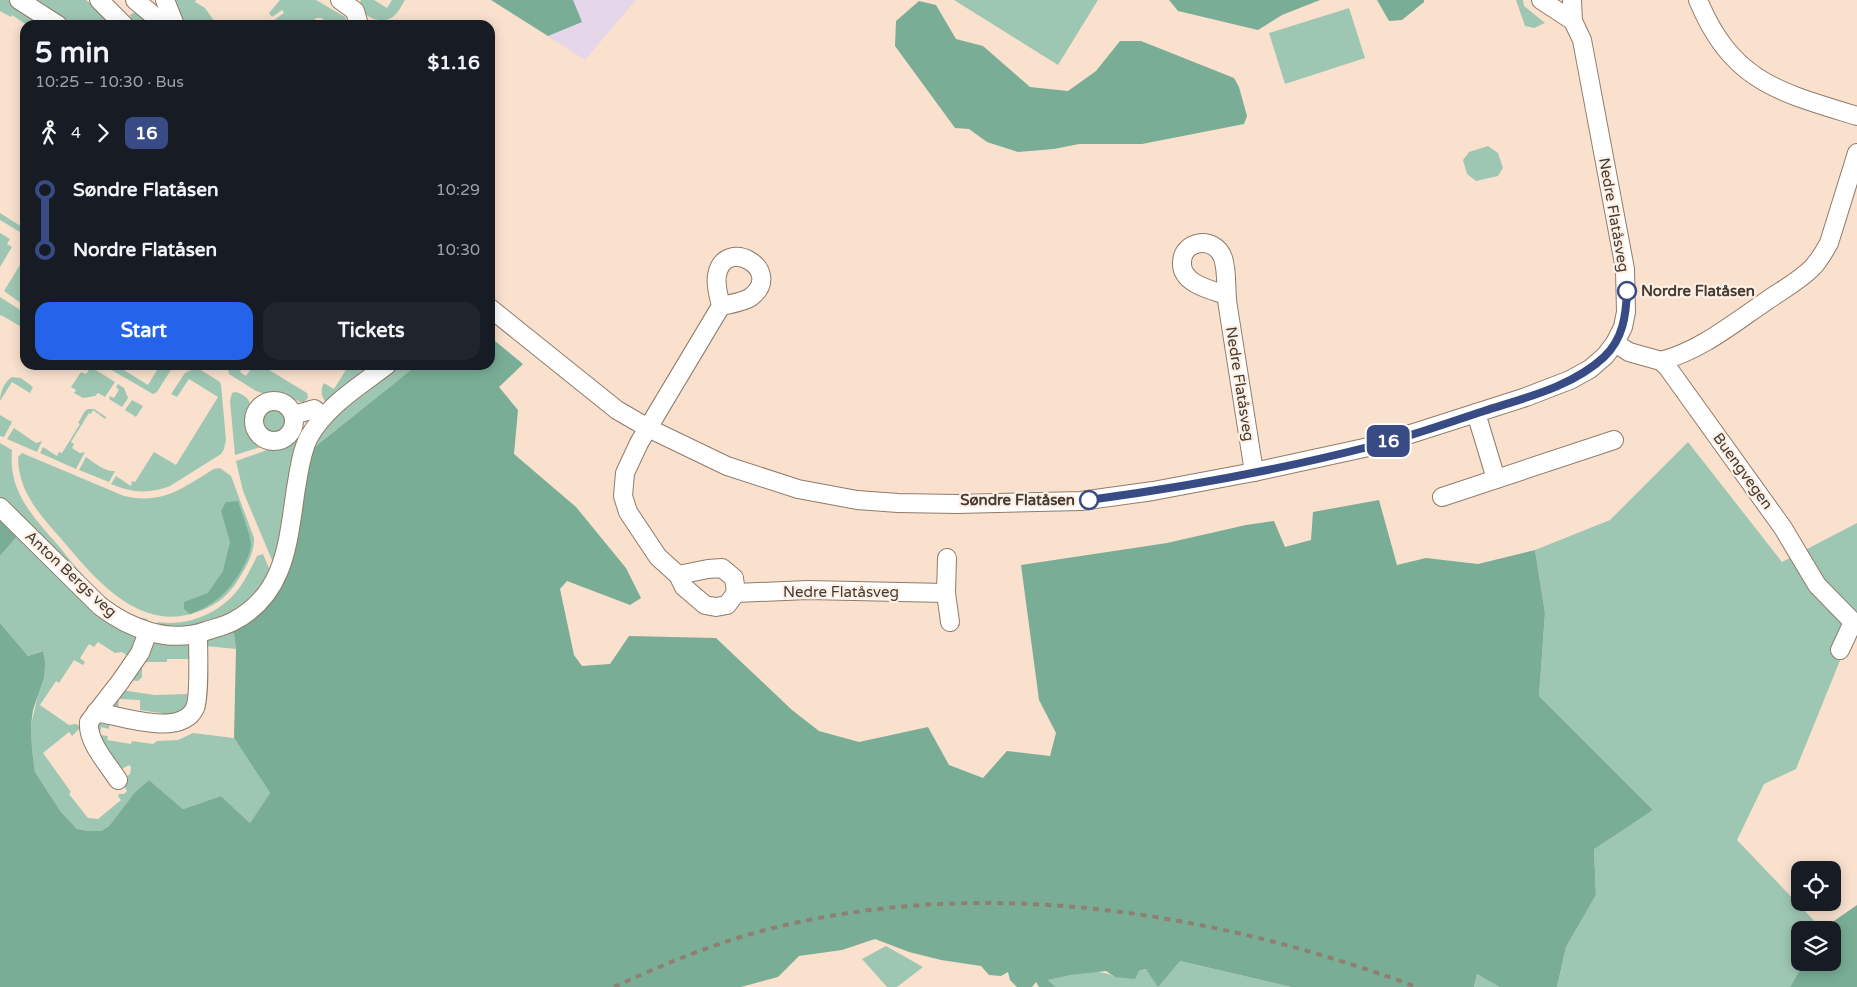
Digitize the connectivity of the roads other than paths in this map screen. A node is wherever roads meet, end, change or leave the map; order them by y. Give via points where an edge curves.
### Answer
1 (19, 0) edge
2 (136, 0) edge
3 (166, 0) edge
4 (340, 0) edge
5 (1541, 0) edge
6 (1572, 0) edge
7 (1698, 0) edge
8 (107, 3) edge
9 (50, 20) edge
10 (120, 20) edge
11 (159, 20) edge
12 (174, 20) edge
13 (358, 20) edge
14 (1573, 21) junction
15 (1857, 116) edge
16 (1857, 153) edge
17 (1226, 295) dead end
18 (721, 306) dead end
19 (495, 312) edge
20 (1615, 343) junction
21 (1661, 360) junction
22 (381, 370) edge
23 (1476, 413) junction
24 (294, 415) dead end
25 (323, 416) junction
26 (648, 428) junction
27 (1614, 440) dead end
28 (1254, 472) junction
29 (1496, 479) junction
30 (1442, 496) dead end
31 (0, 507) edge
32 (947, 558) dead end
33 (678, 575) junction
34 (736, 593) junction
35 (946, 593) junction
36 (950, 622) dead end
37 (1855, 624) edge
38 (148, 632) junction
39 (198, 634) junction
40 (1840, 650) dead end
41 (96, 712) junction
42 (118, 780) dead end

1 - 9 street
2 - 8 street
2 - 11 street
3 - 12 street
4 - 13 street via 355,11
5 - 14 street
6 - 14 street, Nedre Flatåsveg
7 - 15 street via 1721,45 1753,76 1795,97
8 - 10 street
14 - 20 street, Nedre Flatåsveg via 1582,40 1625,269 1626,312
16 - 21 street via 1829,243 1811,269 1698,347
17 - 28 street, Nedre Flatåsveg
18 - 26 street
19 - 26 street, Nedre Flatåsveg via 617,410
20 - 21 street via 1629,352
20 - 23 street, Nedre Flatåsveg via 1590,369 1570,380
21 - 37 street, Buengvegen via 1784,528 1817,585
22 - 25 street
23 - 28 street, Nedre Flatåsveg via 1373,446
23 - 29 street
24 - 25 street via 314,409
25 - 39 street, Anton Bergs veg via 309,438 299,469 286,552 279,573 266,594 248,611 232,622
26 - 28 street, Nedre Flatåsveg via 727,466 798,489 857,500 898,503 1081,501
26 - 33 street via 625,473 623,496 628,512 658,557
27 - 29 street
29 - 30 street
31 - 38 street, Anton Bergs veg via 100,606 116,618
32 - 35 street
33 - 34 street via 722,568 734,578
33 - 34 street via 684,587 705,605 727,605
34 - 35 street, Nedre Flatåsveg via 808,590
35 - 36 street
37 - 40 street, Buengvegen
38 - 39 street, Anton Bergs veg via 173,636
38 - 41 street via 140,653
39 - 41 street via 195,708 186,716 166,724 150,724
41 - 42 street via 89,722 89,729

